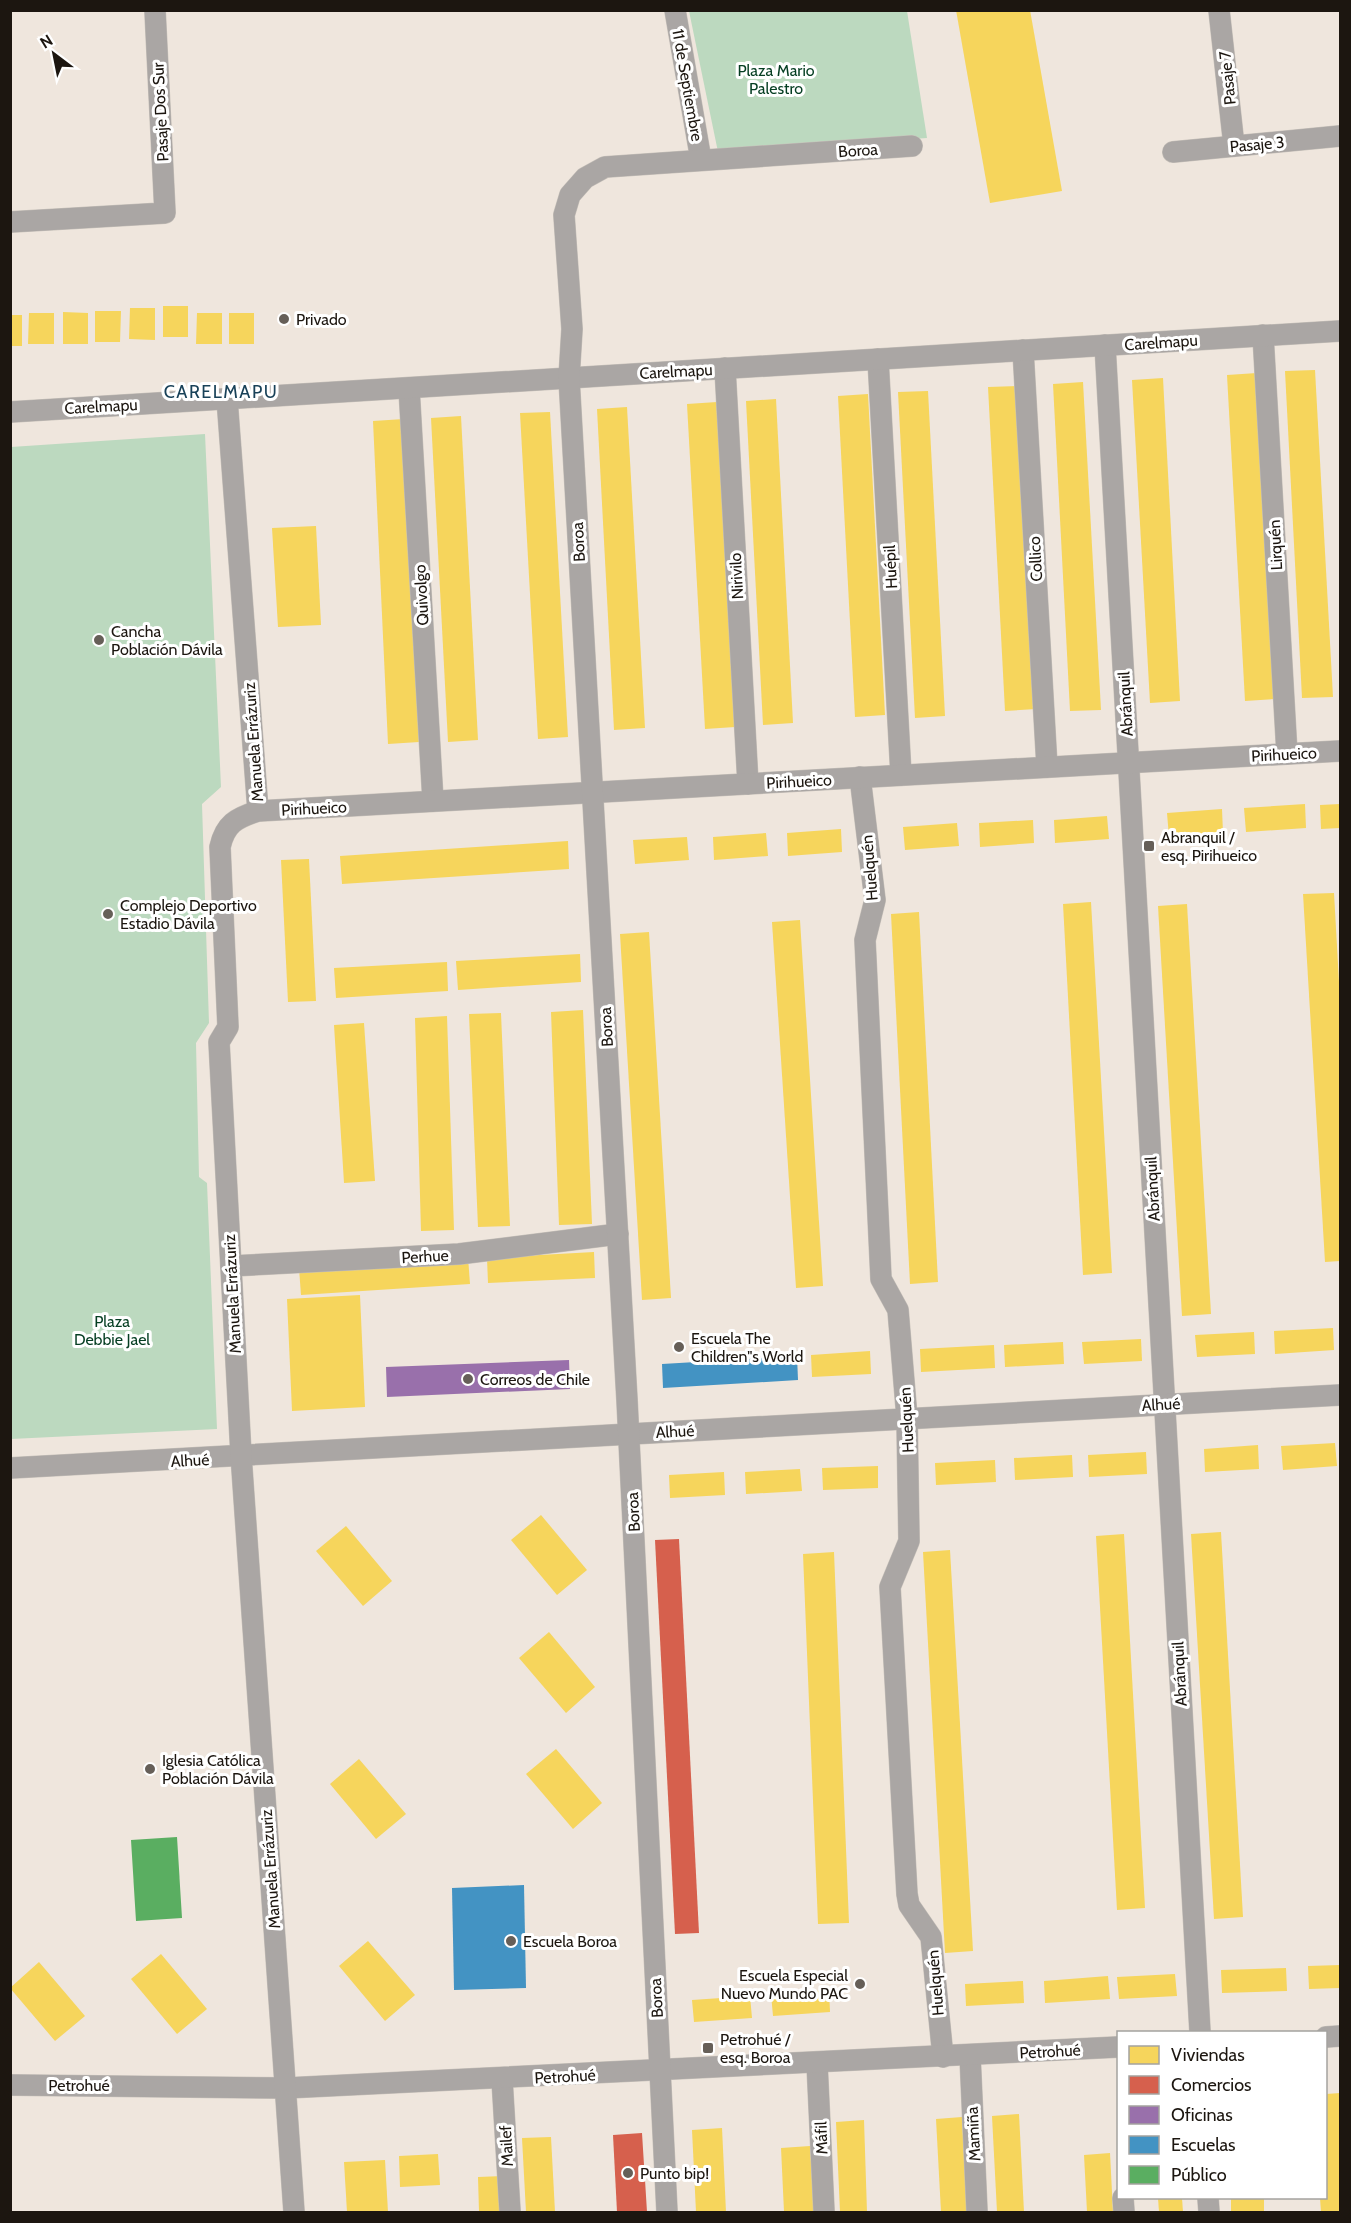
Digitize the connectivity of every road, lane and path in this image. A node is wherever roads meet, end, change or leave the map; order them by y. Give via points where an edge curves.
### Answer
1 (154, 10) edge
2 (675, 10) edge
3 (1219, 10) edge
4 (1341, 136) edge
5 (912, 146) dead end
6 (1234, 146) junction
7 (1173, 153) dead end
8 (700, 160) junction
9 (10, 222) edge
10 (1341, 331) edge
11 (1263, 335) junction
12 (1105, 345) junction
13 (1023, 350) junction
14 (878, 359) junction
15 (724, 368) junction
16 (569, 378) junction
17 (409, 388) junction
18 (227, 399) junction
19 (10, 412) edge
20 (1341, 751) edge
21 (1287, 754) junction
22 (1128, 762) junction
23 (1047, 767) junction
24 (901, 775) junction
25 (860, 777) junction
26 (748, 783) junction
27 (592, 793) junction
28 (433, 801) junction
29 (258, 811) junction
30 (618, 1234) junction
31 (231, 1266) junction
32 (1341, 1395) edge
33 (1164, 1404) junction
34 (907, 1418) junction
35 (629, 1434) junction
36 (241, 1455) junction
37 (10, 1468) edge
38 (1200, 2031) edge
39 (1117, 2048) edge
40 (970, 2055) junction
41 (943, 2057) junction
42 (817, 2063) junction
43 (659, 2071) junction
44 (502, 2079) junction
45 (10, 2085) edge
46 (286, 2088) junction
47 (294, 2212) edge
48 (510, 2212) edge
49 (668, 2212) edge
50 (824, 2212) edge
51 (977, 2212) edge

1 - 9 street, Pasaje Dos Sur via 165,213
2 - 8 street, 11 de Septiembre
3 - 6 street, Pasaje 7
4 - 6 street, Pasaje 3
5 - 8 street, Boroa
6 - 7 street, Pasaje 3
8 - 16 street, Boroa via 605,167 585,178 570,195 564,215 572,329
10 - 11 street, Carelmapu
11 - 12 street, Carelmapu
11 - 21 street, Lirquén
12 - 13 street, Carelmapu
12 - 22 street, Abránquil
13 - 14 street, Carelmapu
13 - 23 street, Collico
14 - 15 street, Carelmapu
14 - 24 street, Huépil
15 - 16 street, Carelmapu
15 - 26 street, Nirivilo
16 - 17 street, Carelmapu
16 - 27 street, Boroa
17 - 18 street, Carelmapu
17 - 28 street, Quivolgo
18 - 19 street, Carelmapu
18 - 29 street, Manuela Errázuriz
20 - 21 street, Pirihueico
21 - 22 street, Pirihueico
22 - 23 street, Pirihueico
22 - 33 street, Abránquil
23 - 24 street, Pirihueico
24 - 25 street, Pirihueico
25 - 26 street, Pirihueico
25 - 34 street, Huelquén via 875,900 865,940 881,1279 898,1310
26 - 27 street, Pirihueico
27 - 28 street, Pirihueico
27 - 30 street, Boroa
28 - 29 street, Pirihueico
29 - 31 street, Manuela Errázuriz via 232,821 220,847 228,1027 219,1042
30 - 31 street, Perhue via 459,1254
30 - 35 street, Boroa
31 - 36 street, Manuela Errázuriz
32 - 33 street, Alhué
33 - 34 street, Alhué
33 - 38 street, Abránquil
34 - 35 street, Alhué
34 - 41 street, Huelquén via 909,1541 890,1587 906,1882 909,1905 931,1937
35 - 36 street, Alhué
35 - 43 street, Boroa
36 - 37 street, Alhué
36 - 46 street, Manuela Errázuriz
39 - 40 street, Petrohué
40 - 41 street, Petrohué
40 - 51 street, Mamiña
41 - 42 street, Petrohué
42 - 43 street, Petrohué
42 - 50 street, Máfil
43 - 44 street, Petrohué
43 - 49 street, Boroa
44 - 46 street, Petrohué
44 - 48 street, Mailef
45 - 46 street, Petrohué
46 - 47 street, Manuela Errázuriz

